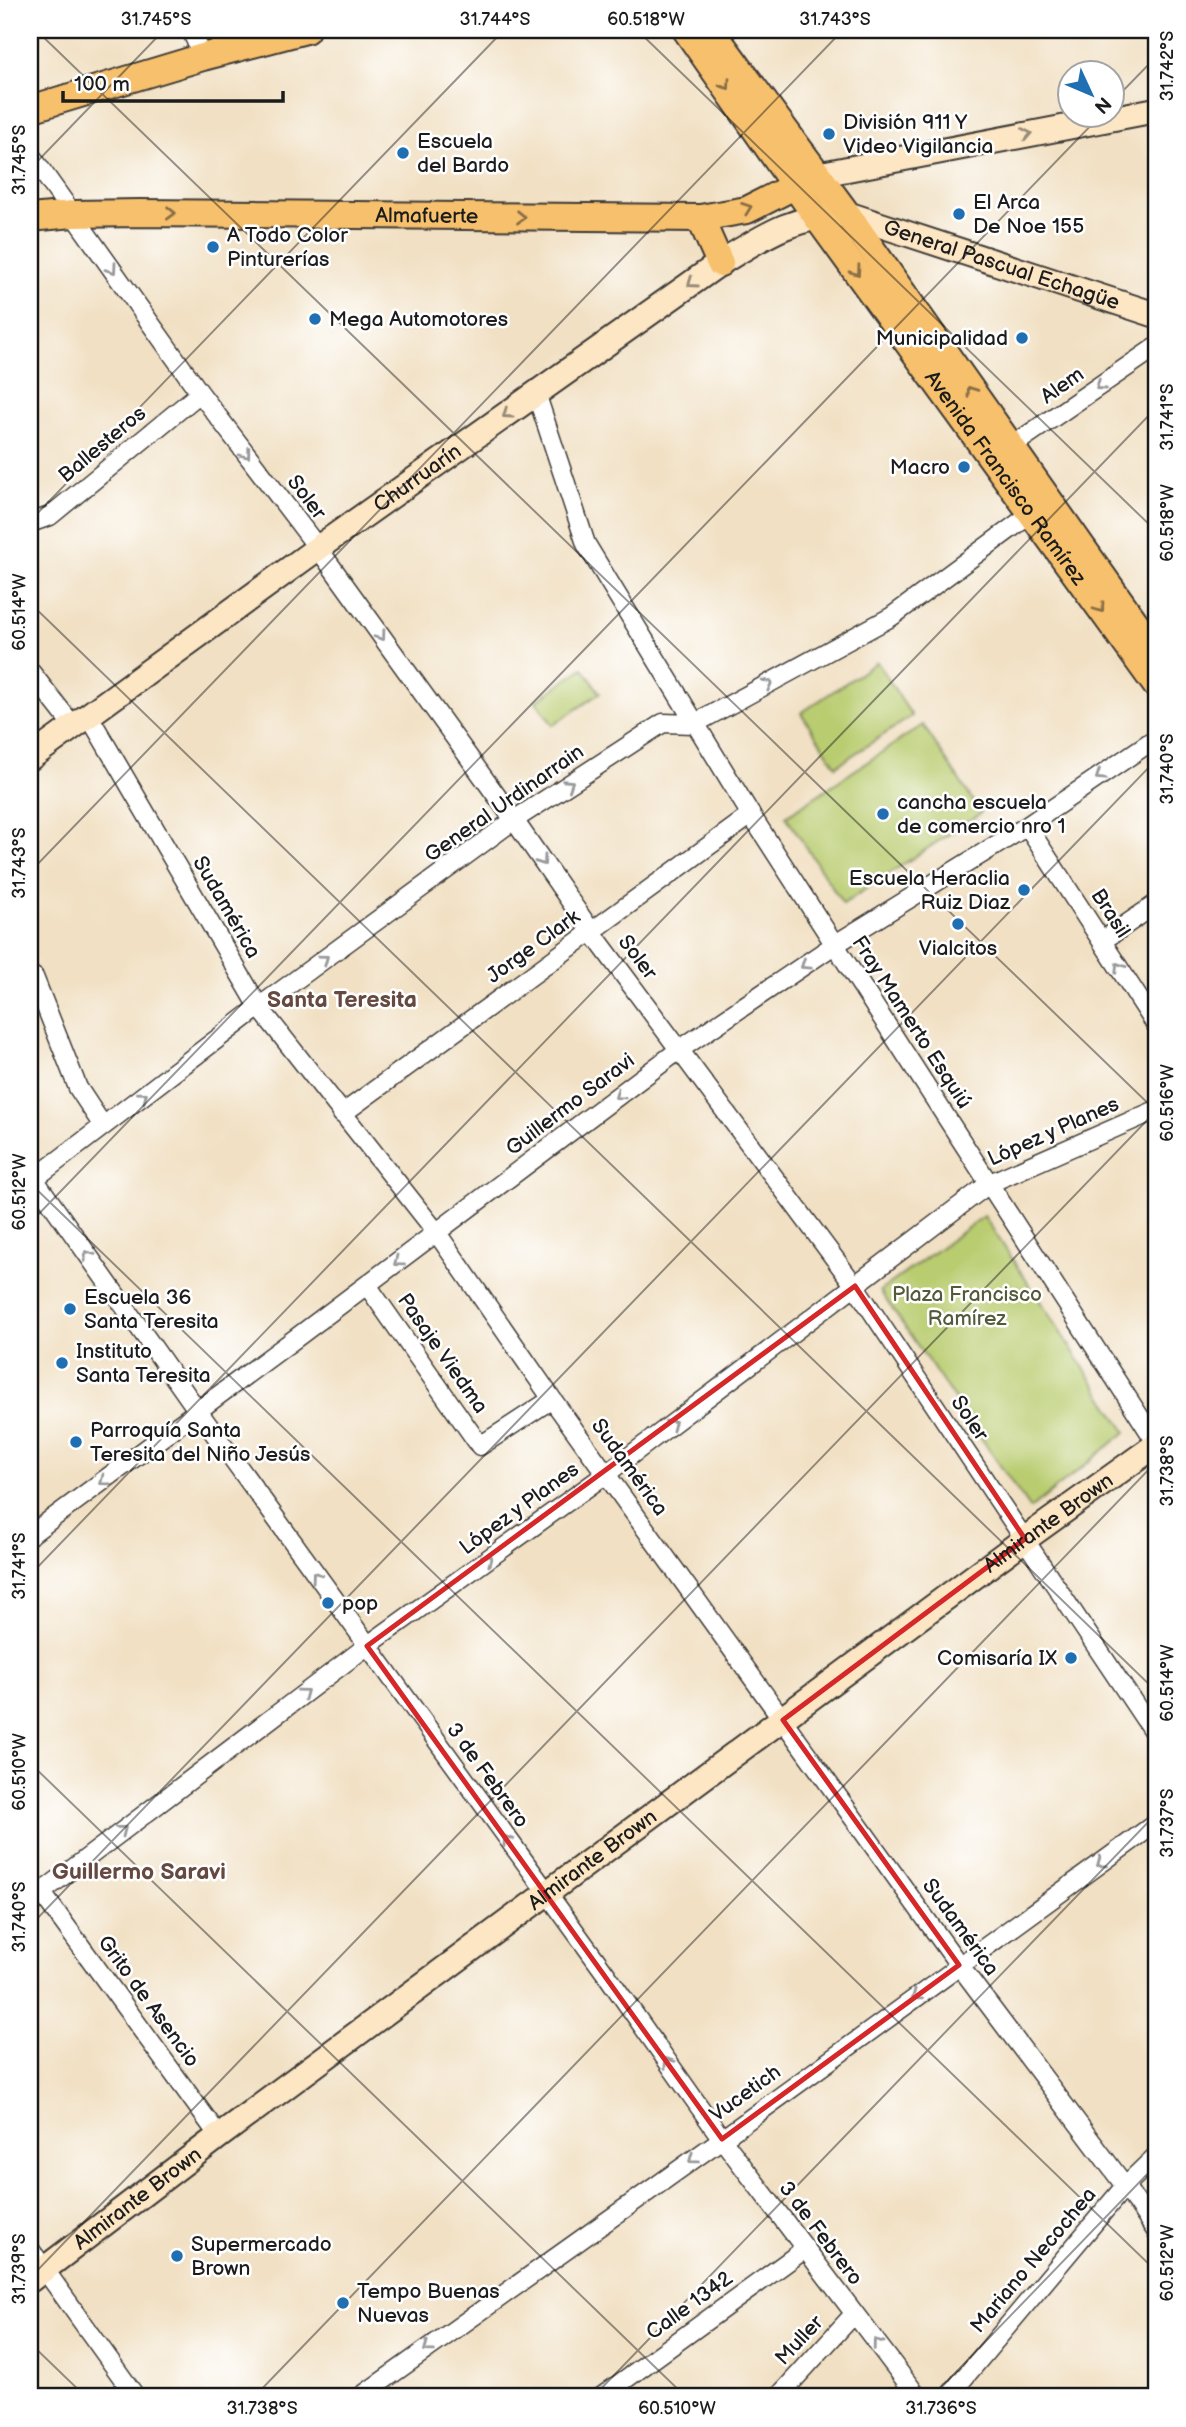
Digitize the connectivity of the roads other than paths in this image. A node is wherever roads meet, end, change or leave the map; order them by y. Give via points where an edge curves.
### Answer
1 (191, 30) edge
2 (306, 30) edge
3 (687, 30) edge
4 (711, 30) edge
5 (203, 57) junction
6 (30, 109) edge
7 (1156, 110) edge
8 (30, 153) edge
9 (806, 180) junction
10 (73, 214) junction
11 (847, 214) junction
12 (816, 216) junction
13 (30, 218) edge
14 (700, 218) junction
15 (720, 263) junction
16 (1156, 315) edge
17 (1156, 347) edge
18 (200, 393) junction
19 (536, 393) junction
20 (1002, 453) junction
21 (1032, 513) junction
22 (30, 523) edge
23 (318, 548) junction
24 (1156, 652) edge
25 (30, 671) edge
26 (1156, 685) edge
27 (81, 721) junction
28 (694, 724) junction
29 (1156, 738) edge
30 (30, 758) edge
31 (751, 816) junction
32 (514, 820) junction
33 (1027, 826) junction
34 (1156, 904) edge
35 (591, 931) junction
36 (1102, 941) junction
37 (834, 945) junction
38 (34, 977) dead end
39 (260, 1007) junction
40 (1156, 1025) edge
41 (679, 1050) junction
42 (1156, 1110) edge
43 (342, 1114) junction
44 (103, 1126) junction
45 (31, 1178) edge
46 (990, 1183) junction
47 (437, 1233) junction
48 (367, 1285) junction
49 (855, 1286) junction
50 (552, 1399) junction
51 (198, 1411) junction
52 (1156, 1443) edge
53 (606, 1474) junction
54 (30, 1535) edge
55 (1025, 1539) junction
56 (367, 1646) junction
57 (783, 1720) junction
58 (1156, 1736) edge
59 (1156, 1823) edge
60 (547, 1895) junction
61 (36, 1897) edge
62 (959, 1965) junction
63 (219, 2136) junction
64 (722, 2139) junction
65 (1156, 2155) edge
66 (1125, 2186) junction
67 (1156, 2231) edge
68 (30, 2249) edge
69 (805, 2249) junction
70 (37, 2275) edge
71 (855, 2314) junction
72 (135, 2397) edge
73 (360, 2397) edge
74 (601, 2397) edge
75 (778, 2397) edge
76 (918, 2397) edge
77 (948, 2397) edge

1 - 5 street
2 - 5 main road
3 -> 9 main road, Avenida Francisco Ramírez
4 - 9 main road, Avenida Francisco Ramírez
5 - 6 main road
9 -> 7 main road
8 - 10 street, Soler
9 - 11 main road, Avenida Francisco Ramírez
9 - 12 main road, Avenida Francisco Ramírez
14 -> 9 main road, Almafuerte via 747,210
10 - 13 main road, Almafuerte
10 -> 14 main road, Almafuerte
10 -> 18 street, Soler
11 - 12 main road, Churruarín
11 - 16 main road, General Pascual Echagüe
20 -> 11 main road, Avenida Francisco Ramírez
12 - 15 main road, Churruarín via 784,226
12 -> 20 main road, Avenida Francisco Ramírez
14 - 15 main road
15 -> 19 main road, Churruarín
17 -> 20 street, Alem
18 - 22 street, Ballesteros via 50,516
18 -> 23 street, Soler
19 -> 23 main road, Churruarín
19 - 28 street, Fray Mamerto Esquiú via 586,544
20 - 21 main road, Avenida Francisco Ramírez
20 - 24 main road, Avenida Francisco Ramírez
21 -> 26 main road, Avenida Francisco Ramírez
28 -> 21 street, General Urdinarrain via 891,617
23 - 27 main road, Churruarín
23 -> 32 street, Soler
25 - 27 street, Sudamérica
27 - 30 main road, Churruarín
27 - 39 street, Sudamérica
28 - 31 street, Fray Mamerto Esquiú
32 -> 28 street, General Urdinarrain via 663,723
29 -> 33 street, Guillermo Saravi
31 - 35 street, Jorge Clark
31 - 37 street, Fray Mamerto Esquiú
32 -> 35 street, Soler
39 -> 32 street, General Urdinarrain
33 - 36 street, Brasil
33 - 37 street, Guillermo Saravi
34 - 36 street
35 - 41 street, Soler
35 - 43 street, Jorge Clark
40 -> 36 street, Brasil
37 -> 41 street, Guillermo Saravi
37 - 46 street, Fray Mamerto Esquiú
38 - 44 street via 78,1088
39 - 43 street, Sudamérica
44 -> 39 street, General Urdinarrain
41 -> 47 street, Guillermo Saravi
41 - 49 street, Soler
42 - 46 street, López y Planes
43 - 47 street, Sudamérica
44 - 45 street, General Urdinarrain
51 -> 45 street, 3 de Febrero
46 - 49 street, López y Planes
46 - 52 street, Fray Mamerto Esquiú
47 -> 48 street, Guillermo Saravi
47 - 50 street, Sudamérica
48 - 50 street, Pasaje Viedma via 480,1446
48 - 51 street, Guillermo Saravi
53 -> 49 street, López y Planes
49 - 55 street, Soler
50 - 53 street, Sudamérica
51 -> 54 street, Guillermo Saravi
56 -> 51 street, 3 de Febrero
52 - 55 main road, Almirante Brown
56 -> 53 street, López y Planes
53 - 57 street, Sudamérica
55 - 57 main road, Almirante Brown
55 - 58 street, Soler
60 -> 56 street, 3 de Febrero
61 -> 56 street, López y Planes
57 - 60 main road, Almirante Brown
57 - 62 street, Sudamérica
59 -> 62 street, Vucetich
60 - 63 main road, Almirante Brown
64 -> 60 street, 3 de Febrero
61 - 63 street, Grito de Asencio
62 -> 64 street, Vucetich
62 - 66 street, Sudamérica
63 - 70 main road, Almirante Brown
64 - 69 street, 3 de Febrero
64 -> 73 street, Vucetich
65 - 66 street, Mariano Necochea
66 - 67 street, Sudamérica
66 - 77 street, Mariano Necochea
68 - 70 street
69 - 71 street, 3 de Febrero
69 - 74 street, Calle 1342
70 - 72 street
71 - 75 street, Muller
76 -> 71 street, 3 de Febrero

